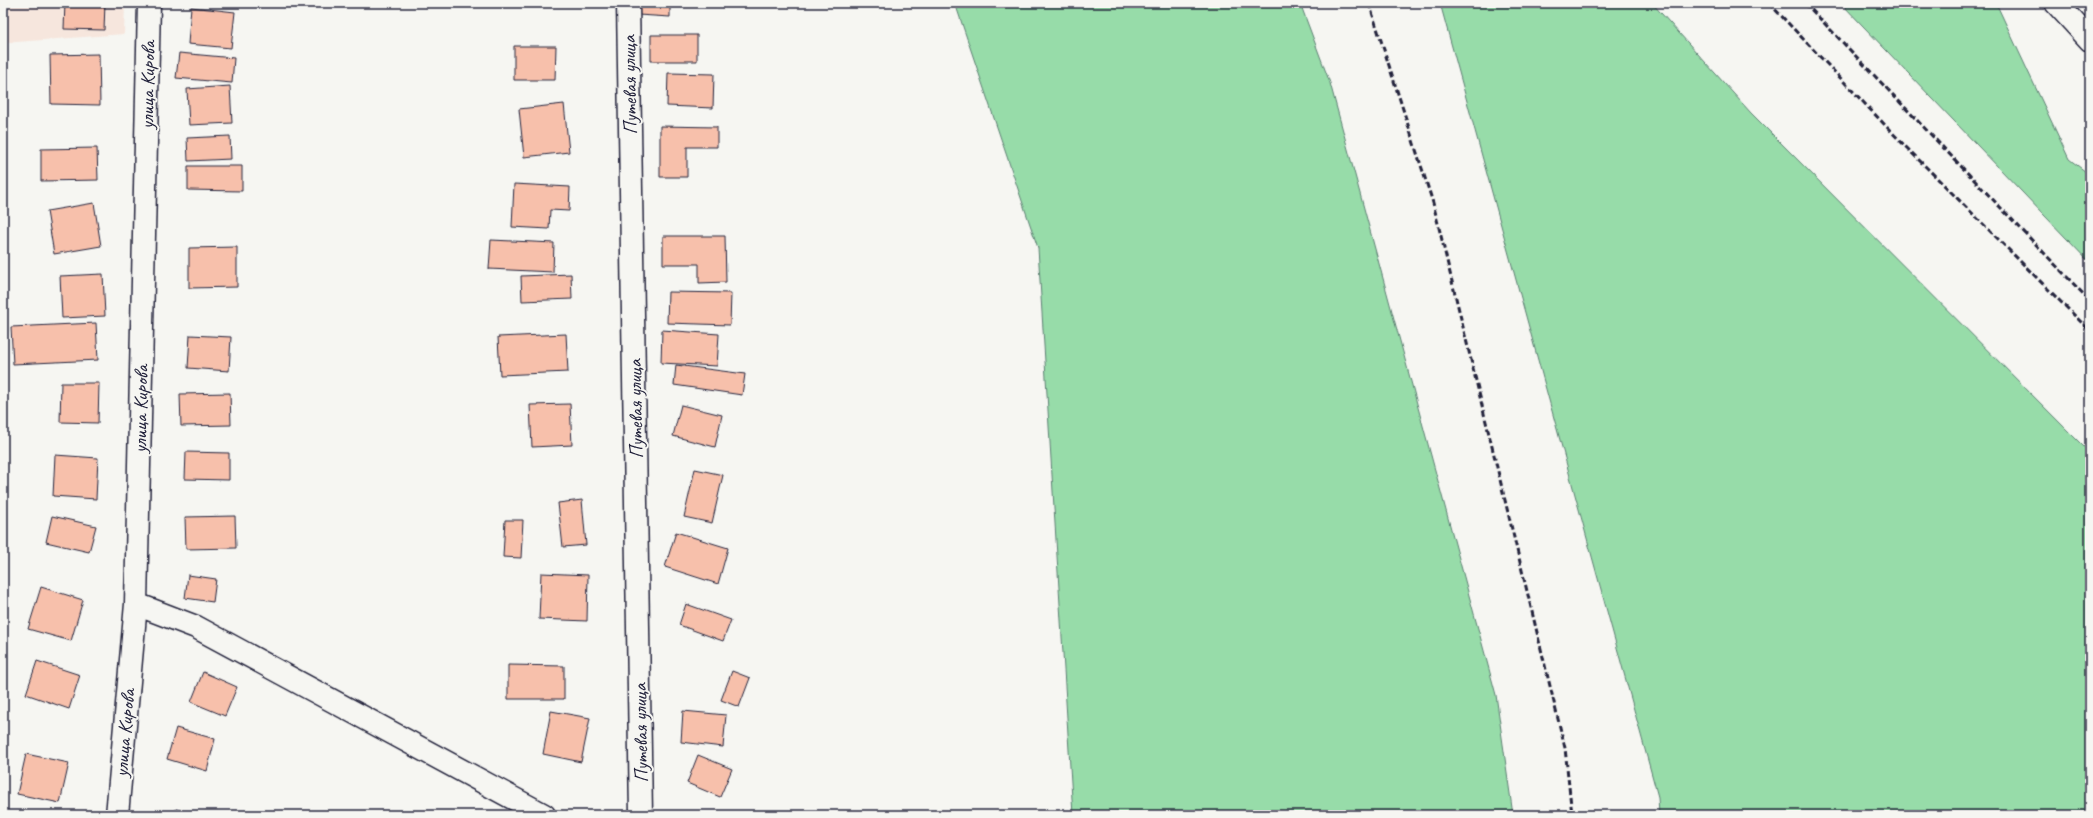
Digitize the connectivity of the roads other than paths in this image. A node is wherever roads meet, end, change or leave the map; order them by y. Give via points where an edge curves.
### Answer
1 (149, 3) edge
2 (628, 3) edge
3 (2056, 3) edge
4 (2090, 40) edge
5 (136, 604) junction
6 (117, 815) edge
7 (544, 815) edge
8 (641, 815) edge

1 - 5 street, улица Кирова
2 - 8 street, Путевая улица
3 - 4 street
5 - 6 street, улица Кирова
5 - 7 street via 196,627

